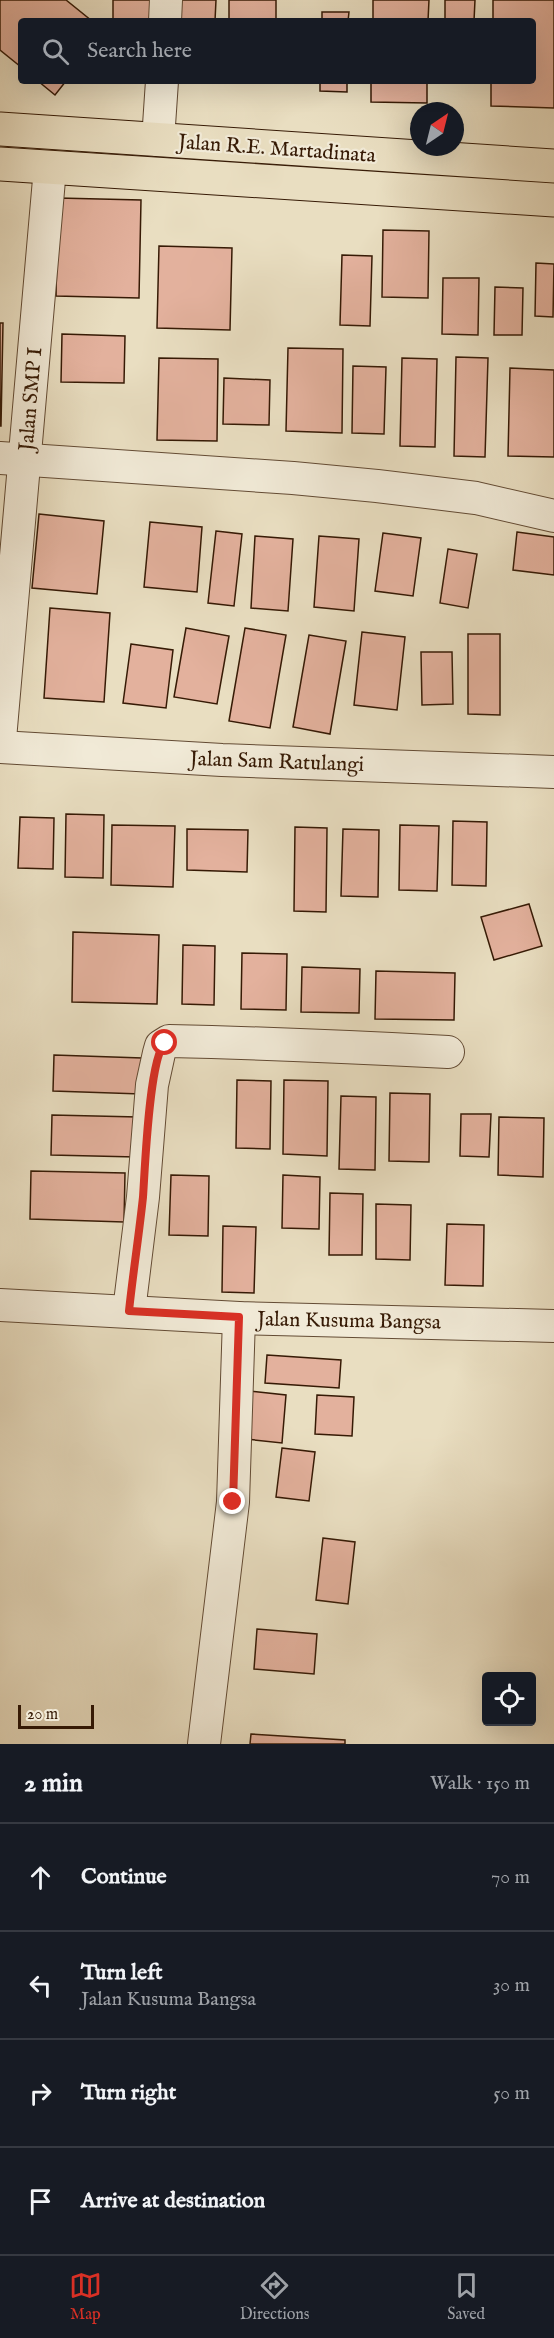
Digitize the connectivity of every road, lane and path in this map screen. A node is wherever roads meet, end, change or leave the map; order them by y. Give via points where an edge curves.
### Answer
1 (166, 0) edge
2 (165, 18) edge
3 (162, 84) edge
4 (0, 129) edge
5 (159, 140) junction
6 (281, 148) junction
7 (0, 165) edge
8 (554, 166) edge
9 (50, 168) junction
10 (280, 184) junction
11 (554, 200) edge
12 (13, 458) edge
13 (554, 516) edge
14 (0, 739) edge
15 (0, 747) edge
16 (554, 772) edge
17 (448, 1052) dead end
18 (0, 1305) edge
19 (129, 1311) junction
20 (239, 1317) junction
21 (554, 1326) edge
22 (204, 1744) edge

1 - 2 street
3 - 5 street
4 - 5 highway, Jalan R.E. Martadinata
5 - 6 highway, Jalan R.E. Martadinata
6 - 8 highway, Jalan R.E. Martadinata
6 - 10 highway
7 - 9 highway, Jalan R.E. Martadinata
9 - 10 highway, Jalan R.E. Martadinata
9 - 12 street, Jalan SMP I
10 - 11 highway, Jalan R.E. Martadinata
12 - 13 street via 377,486 477,498
12 - 14 street, Jalan SMP I
15 - 16 street, Jalan Sam Ratulangi
17 - 19 street via 165,1043 152,1085
18 - 19 street, Jalan Kusuma Bangsa
19 - 20 street, Jalan Kusuma Bangsa
20 - 21 street, Jalan Kusuma Bangsa
20 - 22 street via 233,1502

